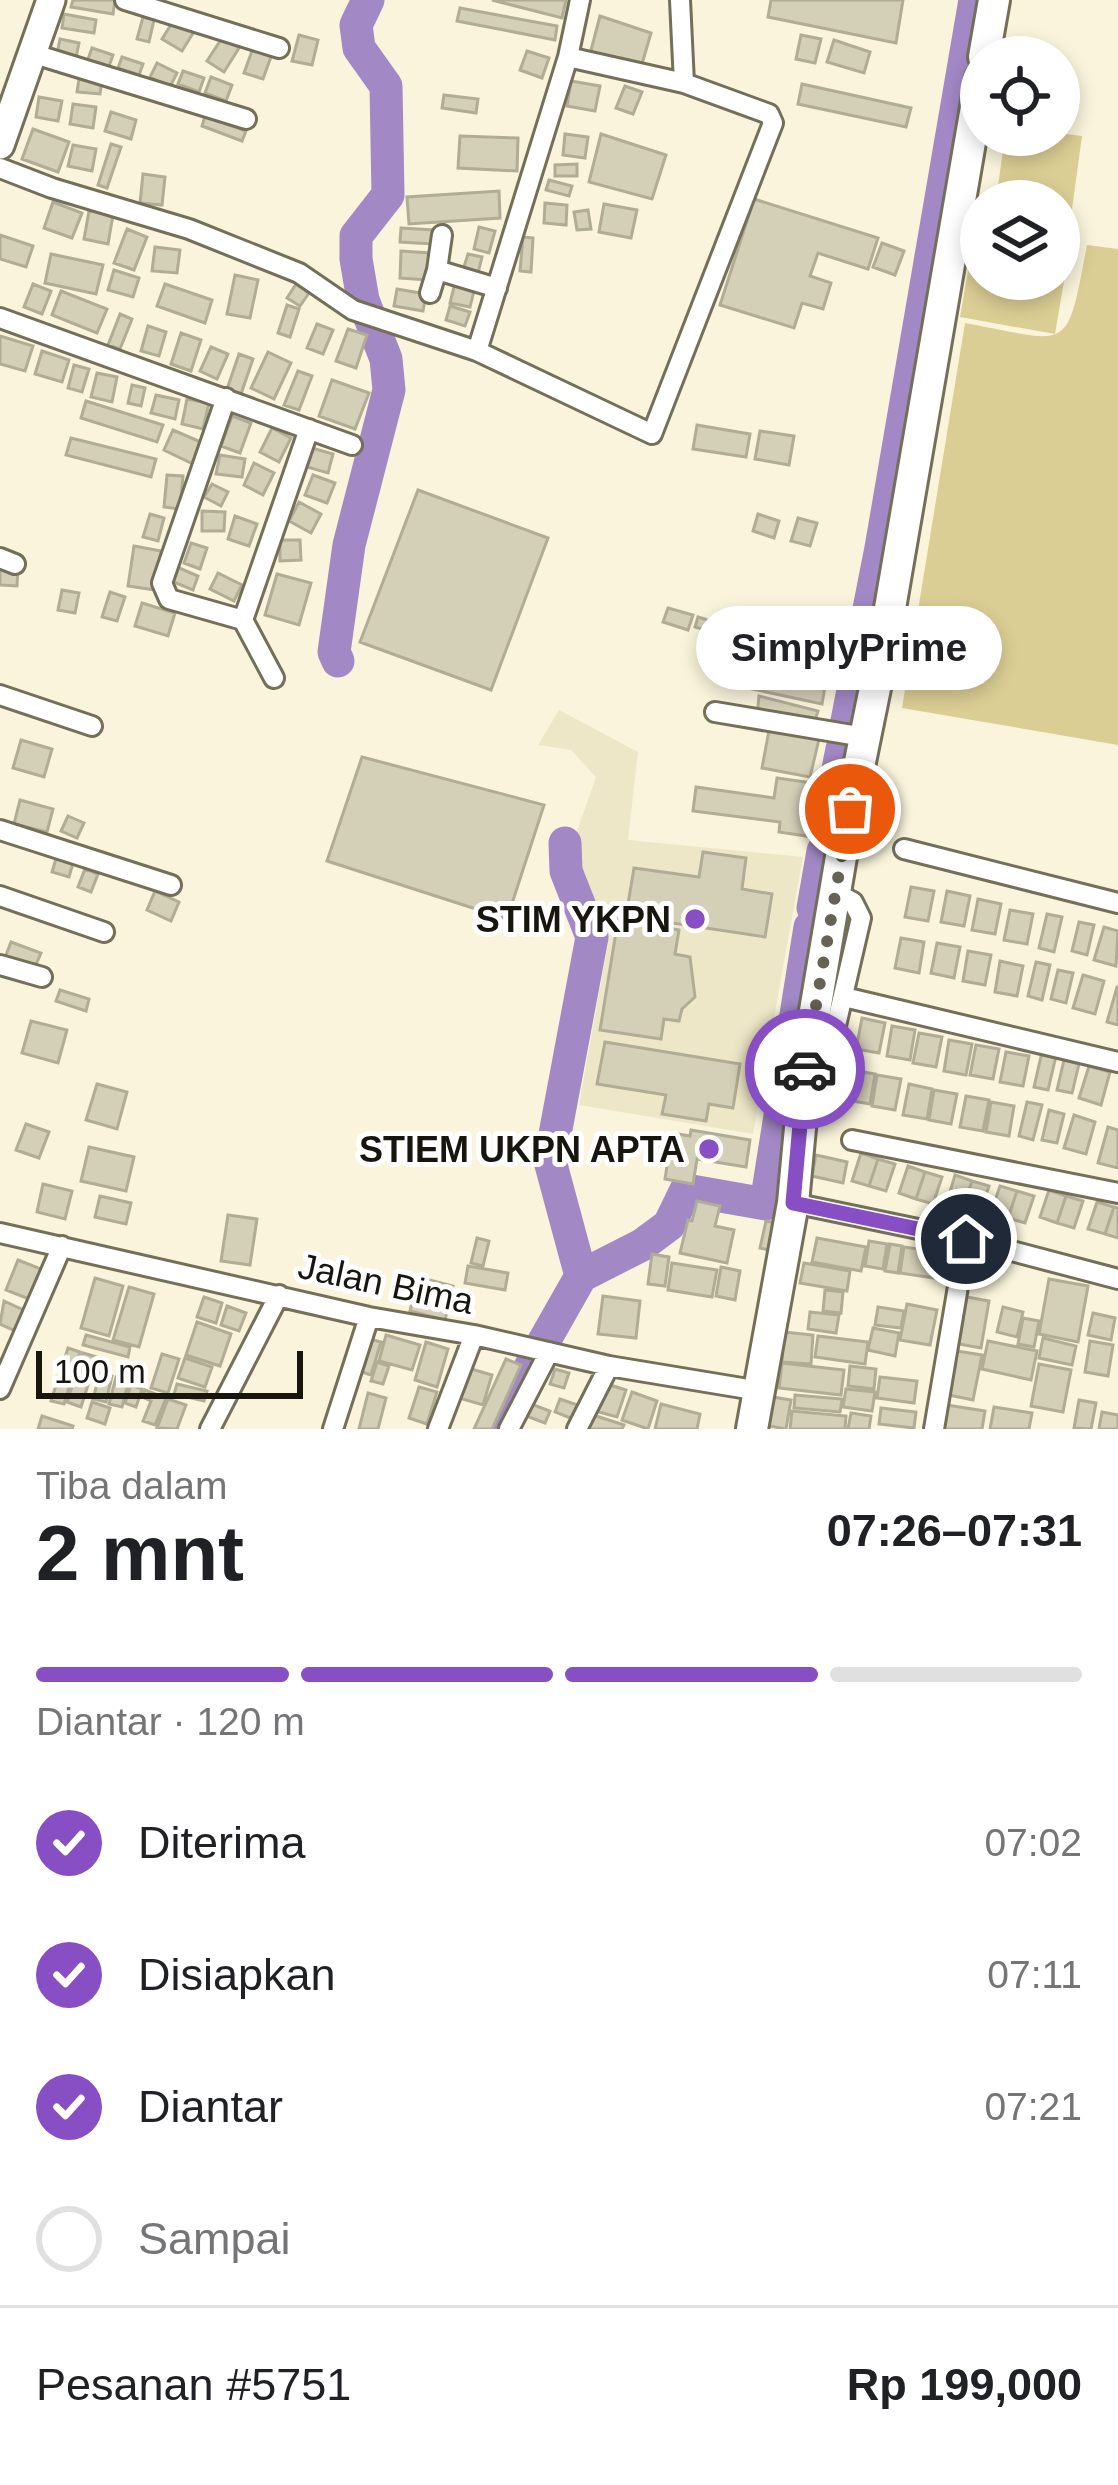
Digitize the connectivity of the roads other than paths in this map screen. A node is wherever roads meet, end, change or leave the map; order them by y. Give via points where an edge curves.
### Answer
1 (51, 0) edge
2 (125, 0) edge
3 (580, 0) edge
4 (680, 0) edge
5 (994, 0) edge
6 (988, 36) edge
7 (279, 48) dead end
8 (31, 53) junction
9 (568, 56) junction
10 (684, 83) junction
11 (246, 119) dead end
12 (0, 145) edge
13 (968, 156) edge
14 (0, 168) edge
15 (442, 235) dead end
16 (436, 270) junction
17 (496, 288) junction
18 (430, 293) dead end
19 (0, 318) edge
20 (478, 351) junction
21 (226, 398) junction
22 (309, 429) junction
23 (352, 445) dead end
24 (243, 620) junction
25 (274, 678) dead end
26 (0, 695) edge
27 (715, 712) dead end
28 (92, 726) dead end
29 (864, 737) junction
30 (0, 830) edge
31 (904, 849) dead end
32 (171, 885) dead end
33 (838, 894) junction
34 (0, 896) edge
35 (1118, 903) edge
36 (104, 932) dead end
37 (0, 964) edge
38 (42, 976) dead end
39 (844, 998) junction
40 (1118, 1062) edge
41 (806, 1064) junction
42 (852, 1140) dead end
43 (1118, 1193) edge
44 (793, 1203) junction
45 (0, 1233) edge
46 (966, 1239) junction
47 (62, 1246) junction
48 (1118, 1279) edge
49 (279, 1295) junction
50 (369, 1317) junction
51 (474, 1335) junction
52 (10, 1337) edge
53 (543, 1351) junction
54 (609, 1366) junction
55 (0, 1389) edge
56 (760, 1391) junction
57 (210, 1429) edge
58 (333, 1429) edge
59 (438, 1429) edge
60 (509, 1429) edge
61 (577, 1429) edge
62 (752, 1429) edge
63 (934, 1429) edge

1 - 8 main road
2 - 7 street
3 - 9 street
4 - 10 street
5 - 6 main road
8 - 11 street
8 - 12 main road
9 - 10 street
9 - 17 street
10 - 20 street via 769,113 773,123 652,434
13 - 29 main road
14 - 20 street via 189,229 299,273 353,310
15 - 16 street
16 - 17 street
16 - 18 street
17 - 20 street
19 - 21 street
21 - 22 street
21 - 24 street via 162,583 169,599
22 - 23 street
22 - 24 street
24 - 25 street
26 - 28 street
27 - 29 street
29 - 33 main road
30 - 32 street
31 - 35 street
33 - 39 street via 861,918
33 - 41 main road
34 - 36 street
37 - 38 street
39 - 40 street
39 - 41 street via 828,1060
41 - 44 main road
42 - 43 street
44 - 46 street
44 - 56 main road
45 - 47 street, Jalan Bima
46 - 48 street
46 - 63 street
47 - 49 street, Jalan Bima
47 - 52 street
49 - 50 street, Jalan Bima
49 - 57 street
50 - 51 street, Jalan Bima
50 - 58 street
51 - 53 street, Jalan Bima
51 - 59 street
52 - 55 street
53 - 54 street, Jalan Bima
53 - 60 street
54 - 56 street, Jalan Bima
54 - 61 street
56 - 62 main road

